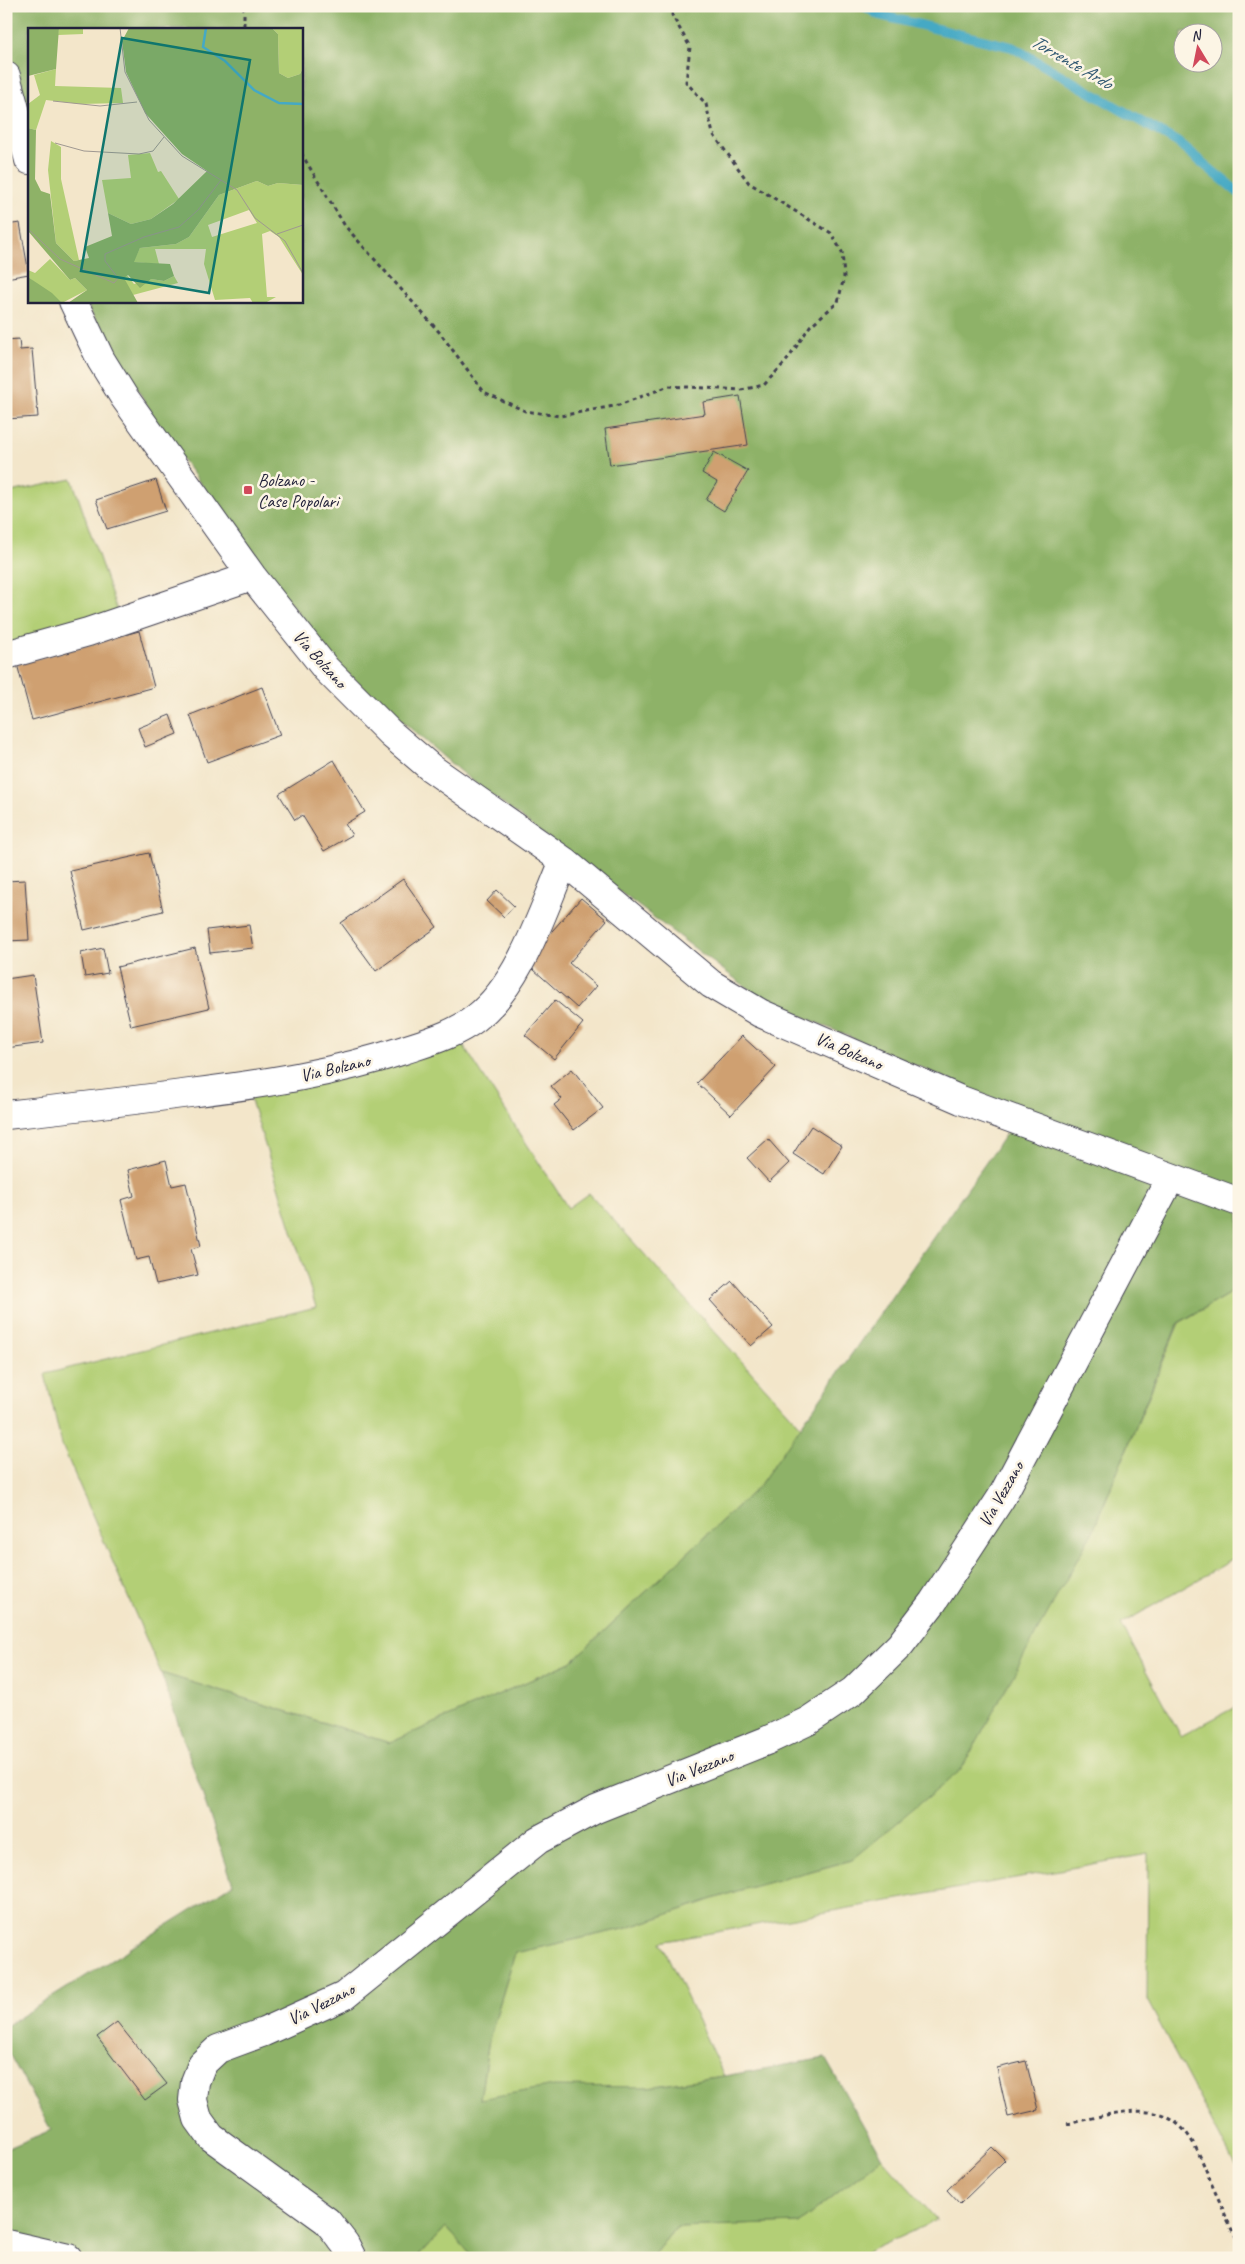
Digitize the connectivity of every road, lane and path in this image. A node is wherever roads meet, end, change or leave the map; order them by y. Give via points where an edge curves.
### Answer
1 (244, 6) edge
2 (674, 6) edge
3 (244, 28) edge
4 (6, 76) edge
5 (302, 155) edge
6 (28, 156) edge
7 (73, 302) edge
8 (252, 576) junction
9 (6, 655) edge
10 (564, 861) junction
11 (6, 1115) edge
12 (1171, 1177) junction
13 (1239, 1202) edge
14 (1068, 2124) dead end
15 (1239, 2241) edge
16 (6, 2244) edge
17 (68, 2258) edge
18 (352, 2258) edge

1 - 3 path
2 - 5 path via 672,15 690,47 686,82 706,104 713,134 749,183 831,233 842,252 844,277 838,302 810,326 788,359 764,385 741,390 669,386 618,405 560,416 525,411 484,392 440,333 345,226
4 - 6 street
7 - 8 street, Via Bolzano via 101,360 124,397
8 - 9 street via 88,632
8 - 10 street, Via Bolzano via 326,669 390,733 431,768
10 - 11 street, Via Bolzano via 530,942 512,975 495,1000 476,1018 451,1032 389,1055 276,1081
10 - 12 street, Via Bolzano via 711,984 760,1013 961,1100
12 - 13 street
12 - 18 street, Via Vezzano via 1001,1498 917,1623 900,1645 853,1691 808,1721 596,1809 538,1840 344,1996 218,2049 202,2064 193,2100 198,2119 211,2137 327,2222
14 - 15 path via 1119,2113 1148,2111 1167,2117 1184,2131 1195,2149
16 - 17 street

